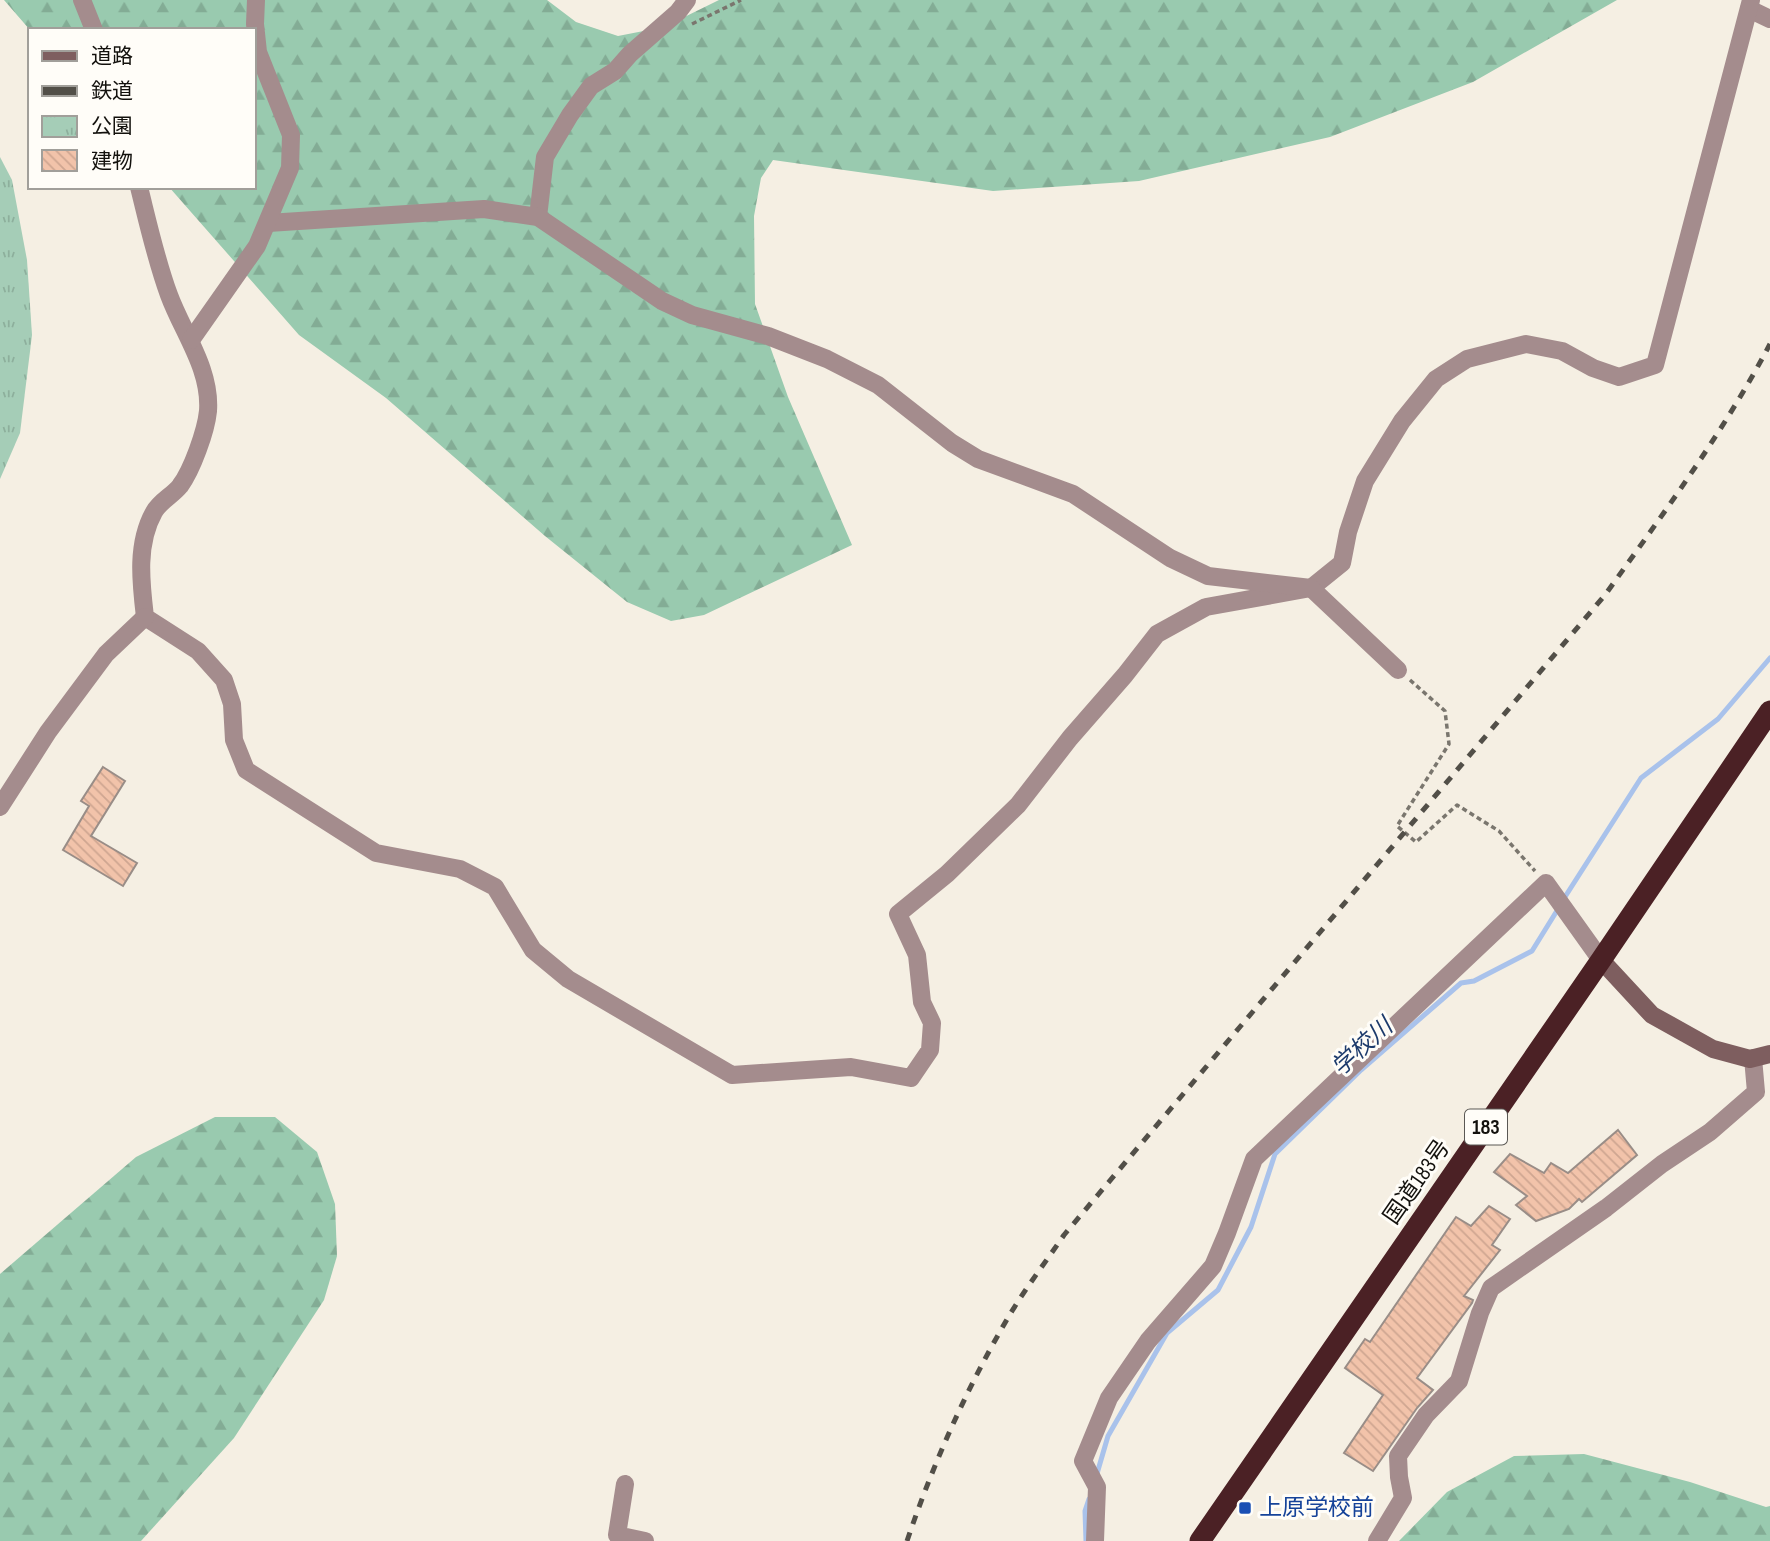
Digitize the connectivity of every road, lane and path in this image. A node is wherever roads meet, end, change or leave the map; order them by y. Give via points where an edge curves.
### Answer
1 (82, 0) edge
2 (256, 0) edge
3 (687, 0) edge
4 (1750, 5) edge
5 (1770, 19) edge
6 (93, 28) edge
7 (255, 28) edge
8 (256, 33) edge
9 (140, 189) edge
10 (538, 217) junction
11 (268, 223) junction
12 (191, 340) junction
13 (1311, 588) junction
14 (145, 617) junction
15 (1398, 670) joint
16 (1770, 711) edge
17 (0, 807) edge
18 (1546, 883) junction
19 (1601, 960) junction
20 (1762, 1056) edge
21 (625, 1484) dead end
22 (645, 1541) edge
23 (1095, 1541) edge
24 (1200, 1541) edge
25 (1377, 1541) edge

1 - 6 street
2 - 7 street
3 - 10 street via 615,71 591,86 570,115 545,157
4 - 5 street
4 - 13 street via 1655,365 1619,377 1562,351 1526,344 1468,359 1436,379 1402,421 1365,481 1342,563
8 - 11 street via 258,52 291,135 290,168
9 - 12 street via 170,298
10 - 11 street via 484,209
10 - 13 street via 662,302 827,359 878,385 978,459 1073,494 1208,576
11 - 12 street
12 - 14 street via 208,414 190,469 155,511 146,530 141,587
13 - 14 street via 1206,607 1157,634 1018,805 898,915 917,955 922,1002 932,1023 930,1050 911,1077 851,1067 732,1075 568,979 533,950 495,887 460,869 376,853 246,770 234,740 232,704 224,680 198,651
13 - 15 street
14 - 17 street via 106,654
15 - 18 path via 1445,711 1449,744 1397,826 1416,842 1457,805 1499,831
16 - 19 highway, 国道183号 / 183
18 - 19 street
18 - 23 street via 1254,1159 1213,1266 1148,1341 1109,1398 1083,1461 1097,1487
19 - 20 street via 1652,1015 1713,1049
19 - 24 highway, 国道183号 / 183
20 - 25 street via 1756,1092 1710,1132 1491,1288 1459,1381 1426,1415 1398,1457 1403,1498
21 - 22 street via 617,1535

